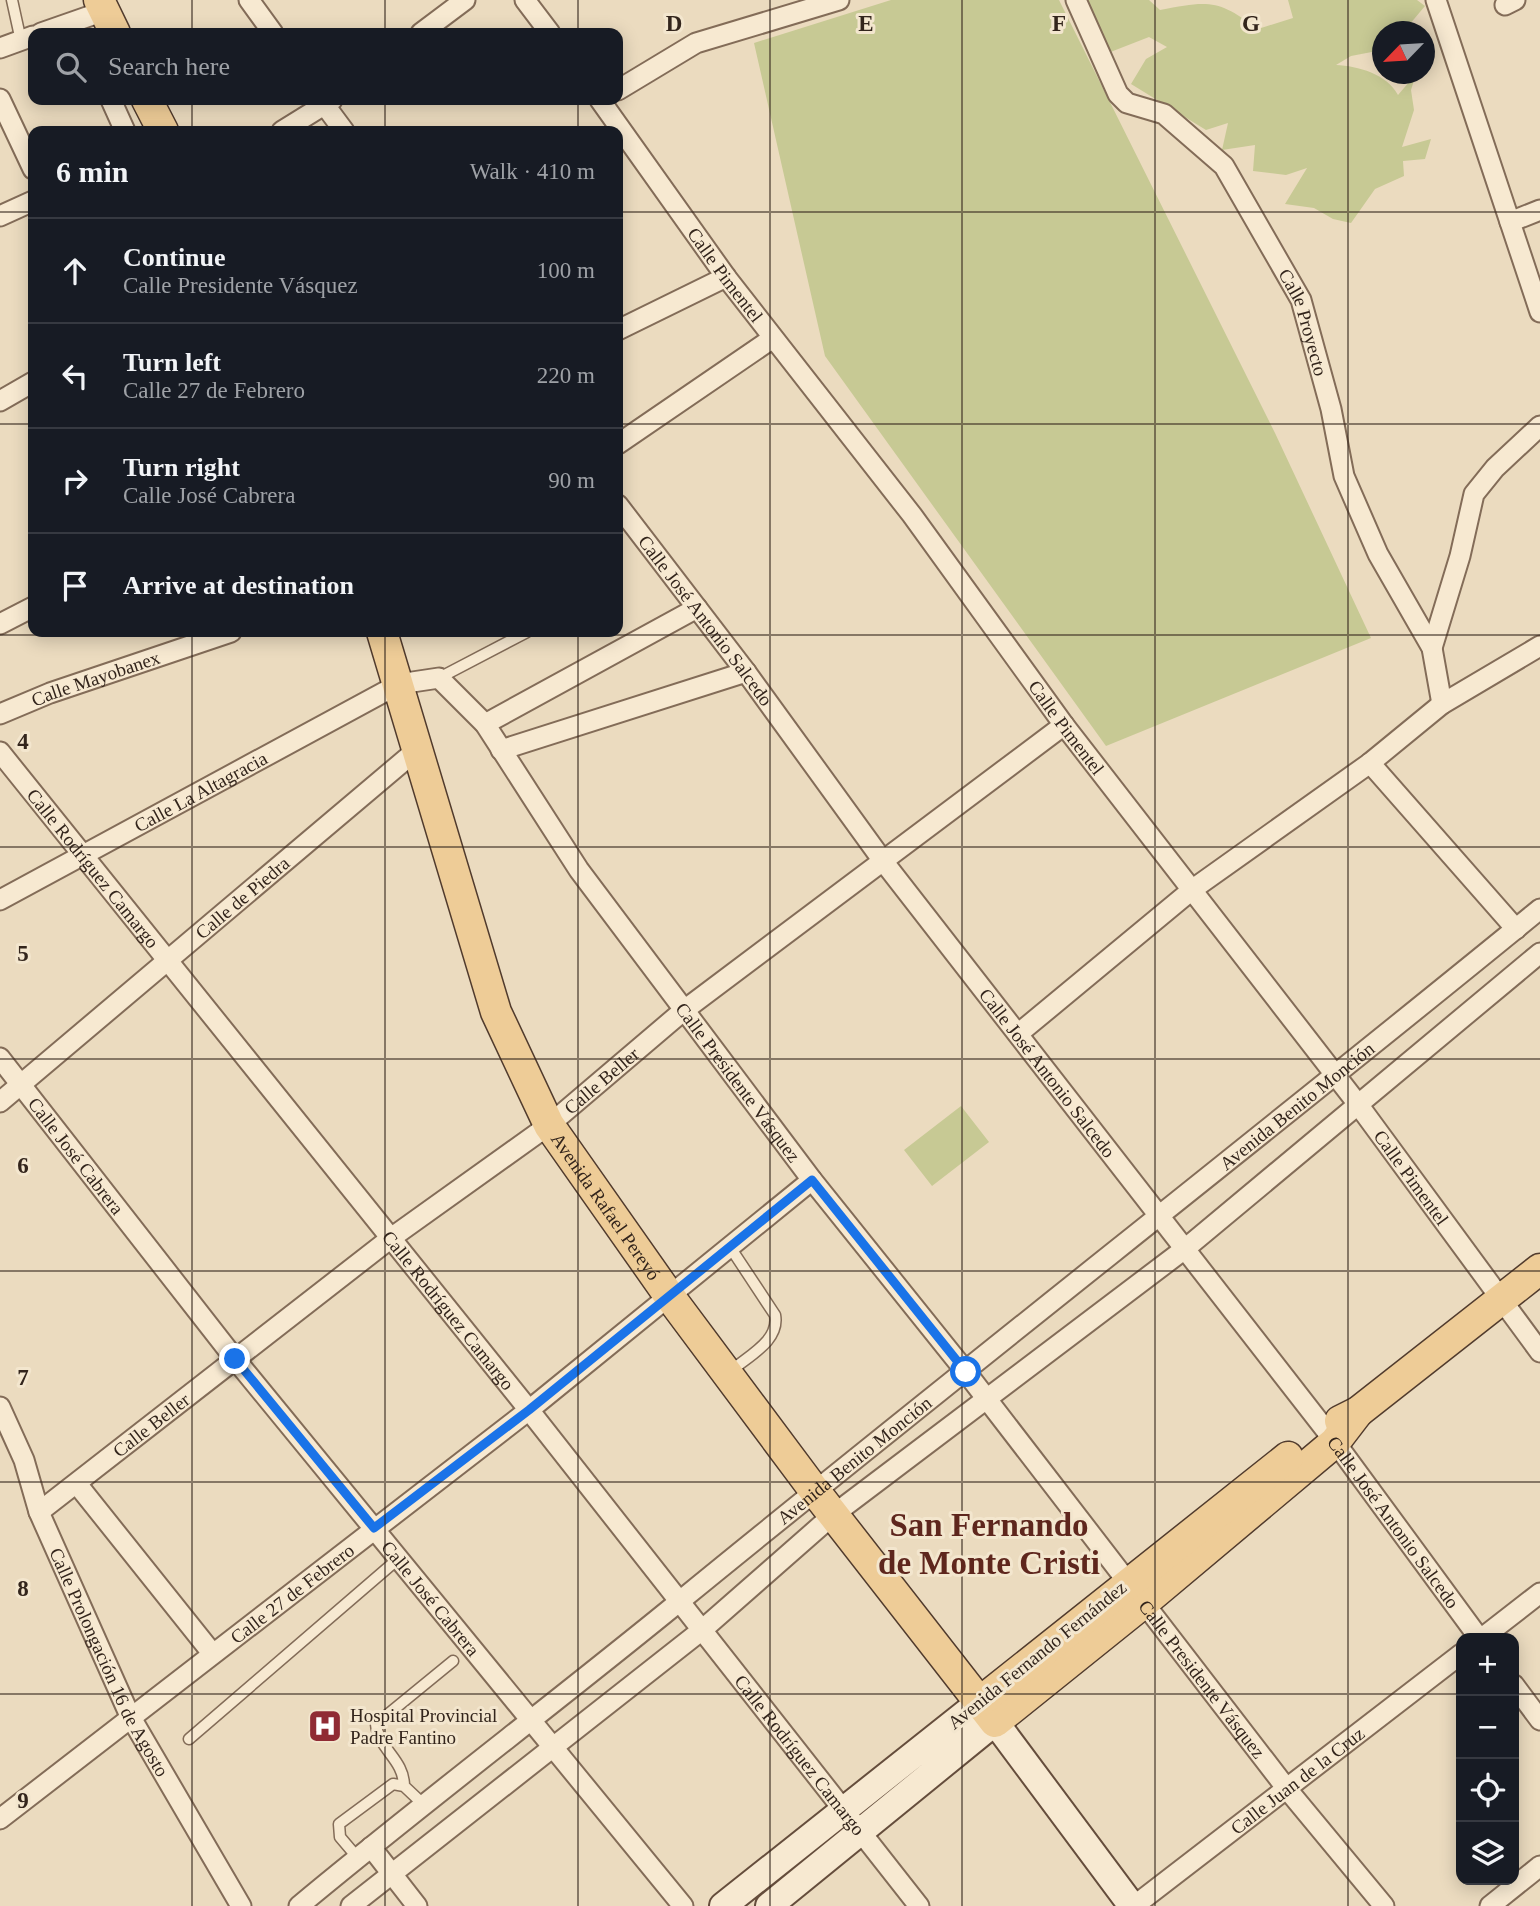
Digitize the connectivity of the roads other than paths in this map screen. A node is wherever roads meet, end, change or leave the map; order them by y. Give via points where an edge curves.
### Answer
1 (12, 0) edge
2 (249, 0) edge
3 (466, 0) edge
4 (525, 0) edge
5 (839, 0) edge
6 (1076, 0) edge
7 (1436, 0) edge
8 (106, 15) edge
9 (79, 27) edge
10 (269, 28) edge
11 (428, 28) edge
12 (546, 28) edge
13 (27, 39) edge
14 (0, 48) edge
15 (623, 87) edge
16 (0, 99) edge
17 (113, 105) edge
18 (150, 105) edge
19 (320, 105) edge
20 (328, 105) edge
21 (605, 105) edge
22 (123, 126) edge
23 (160, 126) edge
24 (289, 126) edge
25 (341, 126) edge
26 (619, 126) edge
27 (623, 131) edge
28 (28, 158) edge
29 (28, 203) edge
30 (1540, 210) edge
31 (0, 216) edge
32 (1510, 222) junction
33 (726, 277) junction
34 (1540, 312) edge
35 (623, 328) edge
36 (773, 338) junction
37 (28, 385) edge
38 (0, 401) edge
39 (1540, 426) edge
40 (623, 441) edge
41 (623, 512) edge
42 (697, 608) junction
43 (28, 610) edge
44 (0, 624) edge
45 (216, 637) edge
46 (384, 637) edge
47 (517, 637) edge
48 (1540, 646) edge
49 (1432, 648) junction
50 (746, 672) junction
51 (439, 678) junction
52 (399, 684) junction
53 (1442, 704) junction
54 (0, 714) edge
55 (485, 724) junction
56 (1064, 725) junction
57 (419, 748) junction
58 (501, 750) junction
59 (0, 751) edge
60 (1370, 763) junction
61 (82, 855) junction
62 (883, 861) junction
63 (1193, 889) junction
64 (0, 900) edge
65 (1540, 909) edge
66 (1516, 929) junction
67 (1540, 953) edge
68 (166, 960) junction
69 (683, 1011) junction
70 (1018, 1034) junction
71 (0, 1058) edge
72 (1335, 1076) junction
73 (20, 1084) junction
74 (0, 1101) edge
75 (1357, 1103) junction
76 (549, 1125) junction
77 (812, 1180) junction
78 (1159, 1213) junction
79 (391, 1238) junction
80 (730, 1247) junction
81 (1186, 1248) junction
82 (1540, 1269) edge
83 (670, 1297) junction
84 (1503, 1298) junction
85 (1540, 1352) edge
86 (235, 1359) junction
87 (966, 1372) junction
88 (727, 1373) junction
89 (986, 1400) junction
90 (0, 1407) edge
91 (529, 1410) junction
92 (1330, 1435) junction
93 (77, 1484) junction
94 (814, 1490) junction
95 (39, 1512) junction
96 (833, 1515) junction
97 (374, 1528) junction
98 (398, 1559) junction
99 (1134, 1593) junction
100 (1540, 1593) edge
101 (679, 1602) junction
102 (702, 1630) junction
103 (1476, 1633) edge
104 (1487, 1633) edge
105 (212, 1653) junction
106 (1456, 1658) edge
107 (453, 1661) dead end
108 (1519, 1692) edge
109 (987, 1712) junction
110 (130, 1716) junction
111 (1540, 1720) edge
112 (528, 1721) junction
113 (189, 1739) dead end
114 (552, 1748) junction
115 (404, 1786) junction
116 (1287, 1789) junction
117 (423, 1804) junction
118 (842, 1810) junction
119 (0, 1819) edge
120 (859, 1831) junction
121 (364, 1852) junction
122 (1540, 1866) edge
123 (392, 1874) junction
124 (241, 1906) edge
125 (299, 1906) edge
126 (351, 1906) edge
127 (417, 1906) edge
128 (682, 1906) edge
129 (723, 1906) edge
130 (769, 1906) edge
131 (919, 1906) edge
132 (1133, 1906) edge
133 (1384, 1906) edge
134 (1490, 1906) edge

1 - 13 lane
2 - 10 street
3 - 11 street
4 - 12 street
5 - 15 street via 696,43
6 - 49 street, Calle Proyecto via 1118,94 1127,103 1164,114 1224,166 1301,300 1344,476 1378,554
7 - 32 street
8 - 9 street
13 - 14 street
16 - 28 street
17 - 22 street
18 - 23 main road
19 - 24 street
20 - 25 street
21 - 26 street, Calle Pimentel
27 - 33 street, Calle Pimentel
29 - 31 street
30 - 32 street
32 - 34 street
33 - 35 street
33 - 36 street, Calle Pimentel
36 - 40 street
36 - 56 street, Calle Pimentel via 912,515
37 - 38 street
39 - 49 street via 1474,494
41 - 42 street, Calle José Antonio Salcedo
42 - 50 street, Calle José Antonio Salcedo
42 - 55 street
43 - 44 street
45 - 54 street, Calle Mayobanex
46 - 52 main road, Avenida Rafael Pereyó
47 - 51 lane
48 - 53 street
49 - 53 street, Calle Proyecto
50 - 58 street
50 - 62 street, Calle José Antonio Salcedo
51 - 52 street
51 - 55 street, Calle Presidente Vásquez
52 - 57 main road, Avenida Rafael Pereyó
52 - 61 street, Calle La Altagracia
53 - 60 street
55 - 58 street, Calle Presidente Vásquez
56 - 62 street, Calle Beller
56 - 63 street, Calle Pimentel
57 - 68 street, Calle de Piedra
57 - 76 main road, Avenida Rafael Pereyó via 496,1012
58 - 69 street, Calle Presidente Vásquez via 579,870
59 - 61 street, Calle Rodríguez Camargo
60 - 63 street
60 - 66 street
61 - 64 street, Calle La Altagracia
61 - 68 street, Calle Rodríguez Camargo
62 - 69 street, Calle Beller
62 - 70 street, Calle José Antonio Salcedo
63 - 70 street
63 - 72 street, Calle Pimentel
65 - 66 street, Avenida Benito Monción
66 - 72 street, Avenida Benito Monción
67 - 75 street, Avenida Benito Monción
68 - 73 street, Calle de Piedra
68 - 79 street, Calle Rodríguez Camargo
69 - 76 street, Calle Beller
69 - 77 street, Calle Presidente Vásquez
70 - 78 street, Calle José Antonio Salcedo
71 - 73 street, Calle José Cabrera
72 - 75 street, Calle Pimentel
72 - 78 street, Avenida Benito Monción
73 - 74 street, Calle de Piedra
73 - 86 street, Calle José Cabrera
75 - 81 street, Avenida Benito Monción
75 - 84 street, Calle Pimentel
76 - 79 street, Calle Beller
76 - 83 main road, Avenida Rafael Pereyó
77 - 80 street, Calle 27 de Febrero
77 - 87 street, Calle Presidente Vásquez
78 - 81 street, Calle José Antonio Salcedo
78 - 87 street, Avenida Benito Monción
79 - 86 street, Calle Beller
79 - 91 street, Calle Rodríguez Camargo
80 - 83 street, Calle 27 de Febrero
80 - 88 lane via 775,1314 776,1323 773,1336
81 - 89 street, Avenida Benito Monción
81 - 92 street, Calle José Antonio Salcedo
82 - 84 main road, Avenida Fernando Fernández
83 - 88 main road, Avenida Rafael Pereyó
83 - 91 street, Calle 27 de Febrero
84 - 85 street, Calle Pimentel
84 - 92 main road, Avenida Fernando Fernández
86 - 93 street, Calle Beller
86 - 97 street, Calle José Cabrera
87 - 89 street, Calle Presidente Vásquez
87 - 94 street, Avenida Benito Monción
88 - 94 main road, Avenida Rafael Pereyó
89 - 96 street, Avenida Benito Monción
89 - 99 street, Calle Presidente Vásquez
90 - 95 street, Calle Prolongación 16 de Agosto via 24,1460
91 - 97 street, Calle 27 de Febrero
91 - 101 street, Calle Rodríguez Camargo
92 - 99 main road, Avenida Fernando Fernández
92 - 103 street, Calle José Antonio Salcedo
93 - 95 street, Calle Beller
93 - 105 street
94 - 96 main road, Avenida Rafael Pereyó
94 - 101 street, Avenida Benito Monción
95 - 110 street, Calle Prolongación 16 de Agosto
96 - 102 street, Avenida Benito Monción
96 - 109 main road, Avenida Rafael Pereyó
97 - 98 street, Calle José Cabrera
97 - 105 street, Calle 27 de Febrero
98 - 112 street, Calle José Cabrera
98 - 113 lane
99 - 109 main road, Avenida Fernando Fernández
99 - 116 street, Calle Presidente Vásquez
100 - 104 street
101 - 102 street, Calle Rodríguez Camargo
101 - 112 street, Avenida Benito Monción
102 - 114 street, Avenida Benito Monción
102 - 118 street, Calle Rodríguez Camargo
105 - 110 street, Calle 27 de Febrero
106 - 116 street, Calle Juan de la Cruz
107 - 115 lane via 376,1724 377,1734 404,1773
108 - 111 street
109 - 118 main road, Avenida Fernando Fernández
109 - 120 main road, Avenida Fernando Fernández
109 - 132 main road
110 - 119 street, Calle 27 de Febrero
110 - 124 street, Calle Prolongación 16 de Agosto
112 - 114 street, Calle José Cabrera
112 - 117 street, Avenida Benito Monción
114 - 123 street, Avenida Benito Monción
114 - 128 street, Calle José Cabrera
115 - 117 lane
115 - 121 lane via 386,1787 339,1824 340,1837
116 - 132 street, Calle Juan de la Cruz
116 - 133 street, Calle Presidente Vásquez
117 - 121 street, Avenida Benito Monción
118 - 120 street, Calle Rodríguez Camargo
118 - 129 main road, Avenida Fernando Fernández
120 - 130 main road, Avenida Fernando Fernández
120 - 131 street, Calle Rodríguez Camargo
121 - 123 street
121 - 125 street, Avenida Benito Monción
122 - 134 street
123 - 126 street, Avenida Benito Monción
123 - 127 street

